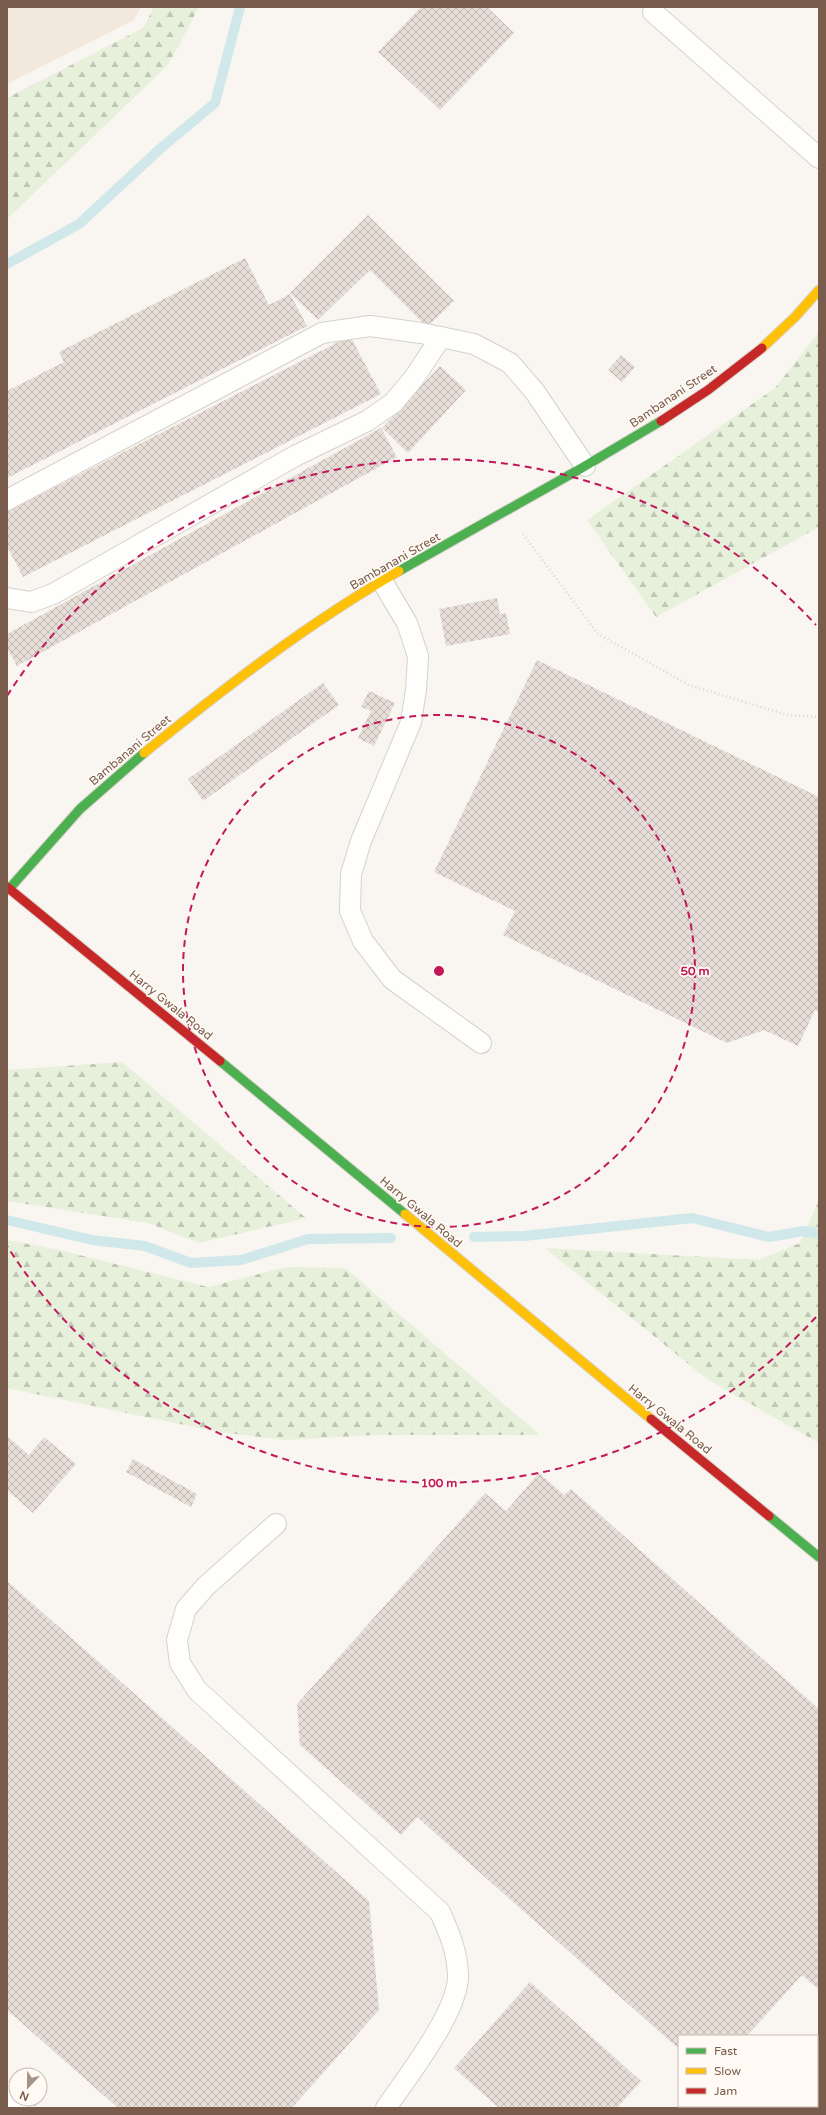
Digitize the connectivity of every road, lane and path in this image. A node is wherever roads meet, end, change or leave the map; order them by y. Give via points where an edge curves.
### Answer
1 (653, 12) dead end
2 (819, 158) edge
3 (819, 290) edge
4 (441, 337) junction
5 (585, 466) junction
6 (7, 500) edge
7 (506, 511) junction
8 (382, 581) junction
9 (7, 598) edge
10 (819, 717) edge
11 (8, 889) edge
12 (481, 1043) dead end
13 (276, 1524) dead end
14 (819, 1557) edge
15 (7, 2092) edge
16 (25, 2108) edge
17 (386, 2108) edge

1 - 2 lane
3 - 5 main road, Bambanani Street via 762,347 698,396
4 - 5 lane via 474,344 510,363 535,392
4 - 6 lane via 370,326 322,333
4 - 9 lane via 393,404 367,421 295,456 52,594 30,602
5 - 7 main road, Bambanani Street
7 - 8 main road, Bambanani Street
7 - 10 path via 598,634 689,685 787,715
8 - 11 main road, Bambanani Street via 294,637 227,685 105,785 49,840
8 - 12 lane via 407,623 418,656 416,690 411,722 359,847 351,874 350,911 363,941 392,979
11 - 14 main road, Harry Gwala Road via 289,1117 535,1324
13 - 17 lane via 206,1586 186,1609 177,1640 180,1663 197,1690 440,1912 452,1940 458,1975 452,2004 438,2032
15 - 16 lane

